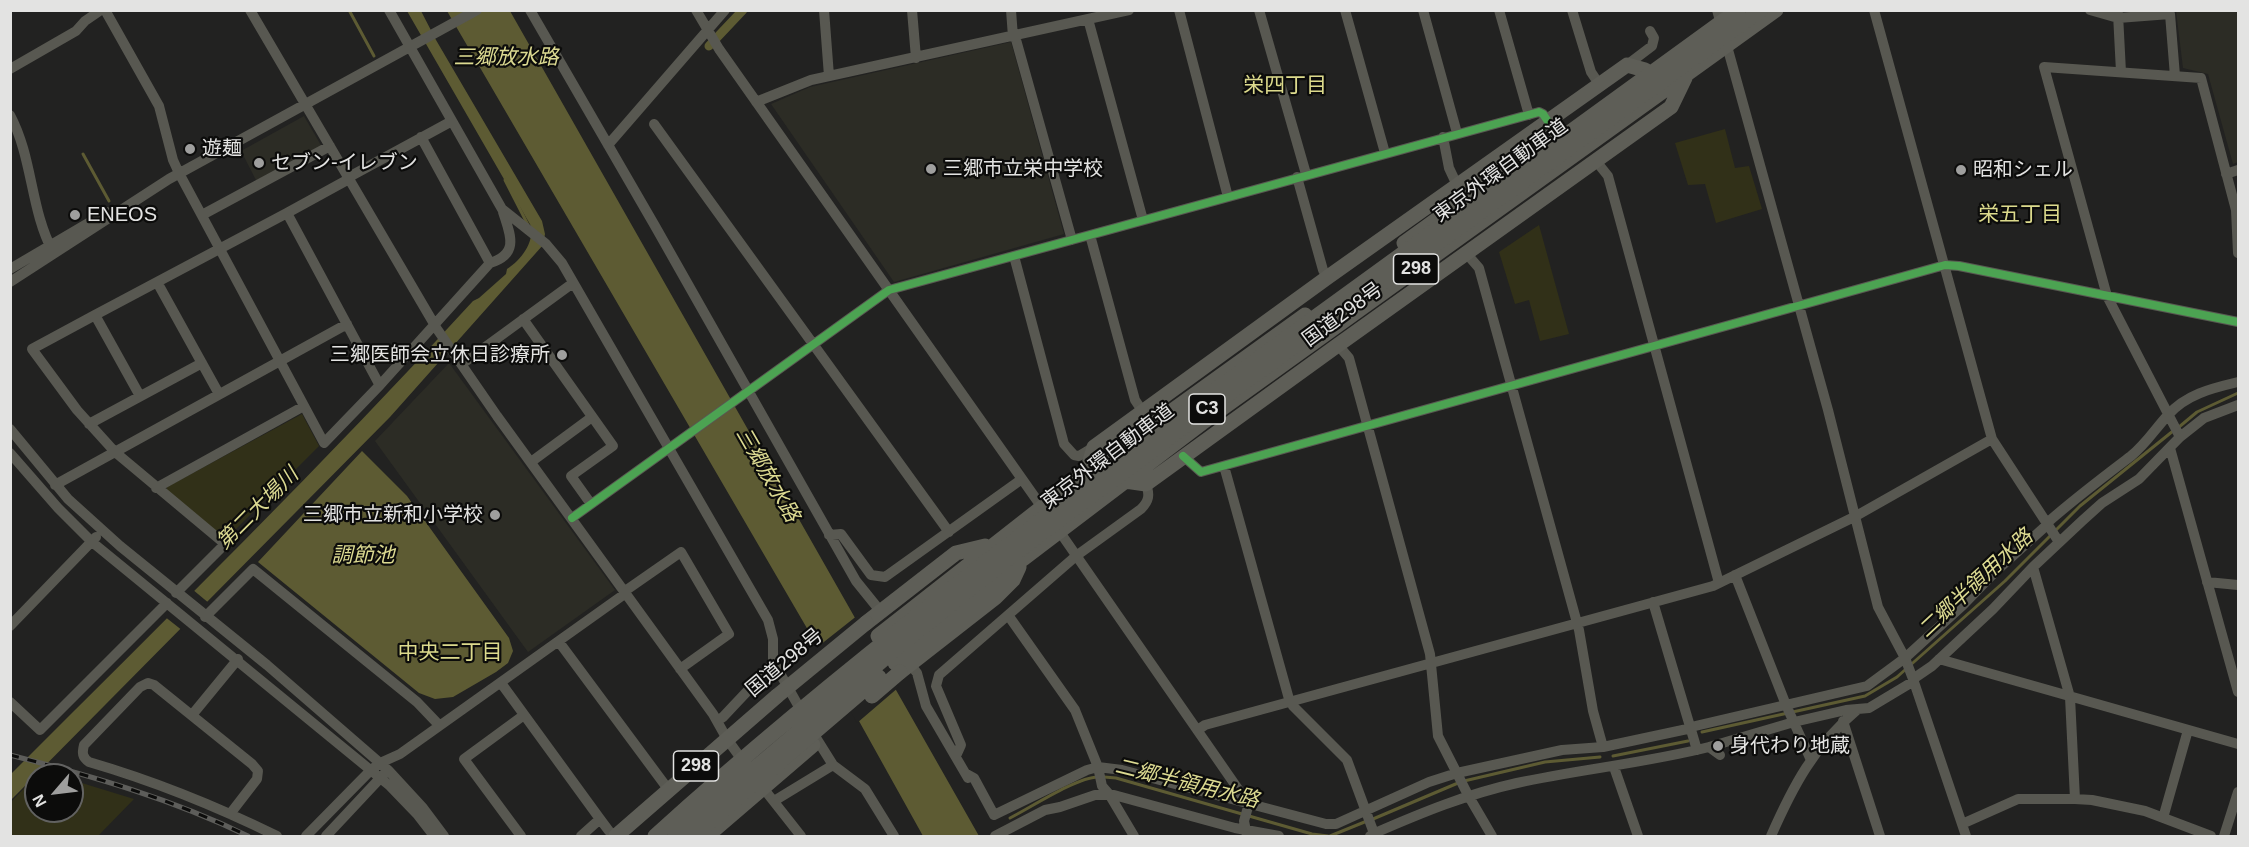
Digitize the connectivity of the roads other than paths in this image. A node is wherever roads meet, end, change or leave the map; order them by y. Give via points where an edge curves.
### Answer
1 (103, 10) edge
2 (250, 10) edge
3 (389, 10) edge
4 (477, 10) edge
5 (530, 10) edge
6 (696, 10) edge
7 (725, 10) edge
8 (824, 10) edge
9 (912, 10) edge
10 (1011, 10) edge
11 (1129, 10) edge
12 (1179, 10) edge
13 (1259, 10) edge
14 (1345, 10) edge
15 (1423, 10) edge
16 (1499, 10) edge
17 (1572, 10) edge
18 (1738, 10) edge
19 (1761, 10) edge
20 (1776, 10) edge
21 (1874, 10) edge
22 (2090, 10) edge
23 (2168, 12) edge
24 (1722, 13) edge
25 (2118, 14) edge
26 (1086, 16) edge
27 (707, 30) junction
28 (1650, 31) dead end
29 (1014, 37) junction
30 (412, 46) junction
31 (1727, 47) junction
32 (916, 58) junction
33 (1627, 65) junction
34 (10, 69) edge
35 (1645, 70) junction
36 (2121, 72) junction
37 (1686, 75) junction
38 (829, 76) junction
39 (2175, 76) junction
40 (1599, 84) junction
41 (756, 102) junction
42 (305, 104) junction
43 (1529, 114) junction
44 (10, 115) edge
45 (1547, 120) junction
46 (452, 121) junction
47 (654, 124) dead end
48 (1457, 133) junction
49 (421, 137) junction
50 (1443, 137) junction
51 (608, 145) junction
52 (330, 146) junction
53 (1385, 153) junction
54 (1596, 161) junction
55 (2238, 170) edge
56 (179, 173) junction
57 (2226, 174) junction
58 (1301, 176) junction
59 (349, 178) junction
60 (1457, 185) junction
61 (1227, 196) junction
62 (502, 209) junction
63 (287, 213) junction
64 (202, 215) junction
65 (1143, 220) junction
66 (1090, 235) junction
67 (1072, 240) junction
68 (219, 248) junction
69 (52, 250) junction
70 (1466, 253) junction
71 (2238, 253) edge
72 (1014, 256) junction
73 (490, 263) junction
74 (562, 263) junction
75 (550, 266) dead end
76 (1945, 266) junction
77 (10, 269) edge
78 (1328, 277) junction
79 (10, 282) edge
80 (157, 282) junction
81 (573, 284) junction
82 (889, 290) junction
83 (2107, 296) junction
84 (1798, 305) junction
85 (95, 315) junction
86 (523, 319) junction
87 (2238, 322) edge
88 (347, 324) junction
89 (435, 327) junction
90 (814, 345) junction
91 (1338, 345) junction
92 (1653, 346) junction
93 (280, 360) junction
94 (202, 363) junction
95 (462, 364) junction
96 (2238, 382) edge
97 (379, 384) junction
98 (1510, 386) junction
99 (219, 394) junction
100 (744, 395) junction
101 (140, 396) junction
102 (2238, 405) edge
103 (304, 406) junction
104 (1143, 412) junction
105 (2169, 413) junction
106 (592, 417) junction
107 (89, 424) junction
108 (1367, 426) junction
109 (10, 429) edge
110 (2180, 437) junction
111 (1992, 439) junction
112 (673, 445) junction
113 (1094, 447) junction
114 (2170, 448) junction
115 (115, 452) junction
116 (10, 453) edge
117 (1183, 456) junction
118 (531, 462) junction
119 (1224, 466) junction
120 (1087, 472) junction
121 (1022, 479) junction
122 (1125, 481) junction
123 (1146, 484) junction
124 (55, 485) junction
125 (156, 488) junction
126 (591, 504) junction
127 (1042, 507) junction
128 (1856, 516) junction
129 (572, 518) junction
130 (2048, 524) junction
131 (102, 531) junction
132 (1060, 531) junction
133 (949, 532) junction
134 (829, 535) junction
135 (92, 542) junction
136 (2059, 542) junction
137 (993, 544) junction
138 (1076, 556) junction
139 (2033, 567) junction
140 (1735, 575) junction
141 (2207, 582) junction
142 (1719, 583) junction
143 (2238, 585) edge
144 (626, 592) junction
145 (178, 594) junction
146 (1653, 602) junction
147 (169, 604) junction
148 (880, 612) junction
149 (204, 615) junction
150 (1008, 615) junction
151 (1576, 623) junction
152 (10, 626) edge
153 (890, 626) junction
154 (559, 642) junction
155 (1905, 658) junction
156 (238, 659) junction
157 (1939, 659) junction
158 (773, 661) junction
159 (905, 663) junction
160 (1432, 663) junction
161 (680, 669) junction
162 (1913, 680) junction
163 (501, 683) junction
164 (2238, 692) edge
165 (2070, 697) junction
166 (10, 702) edge
167 (1290, 702) junction
168 (1786, 705) junction
169 (1857, 710) junction
170 (192, 715) junction
171 (524, 715) junction
172 (717, 721) junction
173 (1843, 721) junction
174 (1794, 722) junction
175 (439, 725) junction
176 (1691, 728) junction
177 (1199, 729) junction
178 (2188, 730) junction
179 (727, 739) junction
180 (2238, 744) edge
181 (1603, 747) junction
182 (1709, 747) junction
183 (1697, 750) junction
184 (1720, 755) dead end
185 (956, 756) junction
186 (1810, 758) junction
187 (833, 765) junction
188 (1098, 767) junction
189 (1612, 767) junction
190 (383, 770) junction
191 (370, 771) junction
192 (1457, 772) junction
193 (965, 773) junction
194 (762, 788) junction
195 (668, 789) junction
196 (2238, 792) edge
197 (1109, 794) junction
198 (1468, 795) junction
199 (2075, 799) junction
200 (774, 801) junction
201 (1247, 805) junction
202 (1365, 812) junction
203 (230, 814) junction
204 (2163, 818) junction
205 (600, 819) junction
206 (1962, 824) junction
207 (1246, 829) edge
208 (616, 836) edge
209 (998, 836) edge
210 (1373, 836) edge
211 (277, 837) edge
212 (306, 837) edge
213 (326, 837) edge
214 (434, 837) edge
215 (444, 837) edge
216 (521, 837) edge
217 (581, 837) edge
218 (642, 837) edge
219 (655, 837) edge
220 (675, 837) edge
221 (693, 837) edge
222 (707, 837) edge
223 (801, 837) edge
224 (894, 837) edge
225 (1134, 837) edge
226 (1279, 837) edge
227 (1492, 837) edge
228 (1638, 837) edge
229 (1771, 837) edge
230 (1880, 837) edge
231 (1966, 837) edge
232 (2211, 837) edge
233 (2224, 837) edge

1 - 34 street via 76,31
1 - 56 street via 159,106
2 - 42 street
3 - 30 street
4 - 30 street
5 - 51 street
6 - 27 street
7 - 27 street
8 - 38 street
9 - 32 street
10 - 29 street
11 - 26 street
12 - 61 street
13 - 58 street
14 - 53 street
15 - 48 street
16 - 43 street
17 - 40 street via 1591,72
18 - 219 highway, 東京外環自動車道 / C3, bridge via 1007,545 799,713
19 - 220 highway, 東京外環自動車道 / C3, bridge via 1202,413 1009,558
20 - 31 highway, 国道298号 / 298
21 - 76 street
22 - 25 street
23 - 25 street
23 - 39 street
24 - 31 street
24 - 35 highway, 国道298号 / 298
25 - 36 street
26 - 29 street
26 - 65 street
27 - 41 street
27 - 51 street
28 - 33 street via 1654,38 1652,46
29 - 32 street
29 - 67 street
30 - 42 street
30 - 46 street
31 - 37 highway, 国道298号 / 298
31 - 84 street
32 - 38 street
33 - 35 highway
33 - 40 highway, 国道298号 / 298
35 - 120 highway, 国道298号 / 298
36 - 39 street
36 - 83 street via 2044,67
37 - 54 highway, 国道298号 / 298 via 1671,107
37 - 122 highway, 国道298号 / 298
38 - 41 street
39 - 57 street via 2201,78
40 - 45 highway, 国道298号 / 298
41 - 82 street
42 - 52 street
42 - 56 street
43 - 45 street via 1539,112
43 - 48 street
44 - 69 street via 20,132 44,233
45 - 60 highway, 国道298号 / 298
46 - 49 street
46 - 62 street
47 - 90 street
48 - 50 street
49 - 59 street
49 - 73 street
50 - 53 street
50 - 60 street
51 - 100 street
52 - 59 street
52 - 64 street
53 - 58 street
54 - 70 highway, 国道298号 / 298
54 - 92 street via 1608,176
55 - 57 street
56 - 64 street
56 - 69 street via 131,198
57 - 71 street via 2236,210
58 - 61 street
58 - 78 street via 1323,270
59 - 63 street
59 - 89 street
60 - 78 highway, 国道298号 / 298
61 - 65 street
62 - 73 street via 512,241 509,249
62 - 74 street via 546,244
63 - 68 street
63 - 88 street
64 - 68 street
65 - 66 street
66 - 67 street
66 - 104 street via 1135,400
67 - 72 street
68 - 80 street
68 - 93 street
69 - 77 street
69 - 79 street
70 - 91 highway, 国道298号 / 298
70 - 98 street via 1479,268
72 - 82 street
72 - 113 street via 1064,444 1074,456
73 - 89 street
74 - 75 street
74 - 81 street
76 - 83 street
76 - 84 street
76 - 111 street
78 - 104 highway, 国道298号 / 298
80 - 85 street
80 - 94 street
81 - 86 street
81 - 112 street
82 - 90 street
82 - 121 street
83 - 87 street
83 - 105 street
84 - 92 street
84 - 128 street
85 - 101 street
85 - 107 street via 32,349
86 - 95 street
86 - 106 street
88 - 93 street
88 - 97 street
89 - 95 street
89 - 97 street
90 - 100 street
90 - 133 street
91 - 108 street via 1349,358
91 - 117 highway, 国道298号 / 298
92 - 98 street
92 - 142 street
93 - 99 street
93 - 103 street
94 - 99 street
94 - 101 street
95 - 118 street
96 - 105 street via 2205,390
97 - 103 street via 324,443
98 - 108 street
98 - 151 street
99 - 115 street
100 - 112 street
100 - 134 street
101 - 107 street
102 - 110 street via 2204,418
103 - 125 street
104 - 113 highway, 国道298号 / 298
105 - 110 street
105 - 130 street via 2132,455
106 - 118 street
106 - 126 street via 613,446 571,476
107 - 115 street
108 - 119 street
108 - 160 street
109 - 124 street
110 - 114 street
111 - 128 street
111 - 130 street
112 - 126 street
112 - 158 street via 768,620
113 - 120 highway
114 - 136 street via 2139,479 2102,503
114 - 141 street
115 - 124 street
115 - 125 street
116 - 135 street
117 - 119 street via 1201,472
117 - 123 highway, 国道298号 / 298
118 - 129 street
119 - 167 street
120 - 127 highway, 国道298号 / 298
121 - 127 street
121 - 133 street
122 - 123 highway
122 - 132 highway, 国道298号 / 298
123 - 138 street via 1147,503
124 - 131 street
125 - 145 street via 225,544
126 - 129 street
127 - 132 street
127 - 137 highway, 国道298号 / 298
128 - 140 street
128 - 155 street via 1878,607
129 - 144 street
130 - 136 street
130 - 155 street
131 - 135 street
131 - 145 street
132 - 138 street
132 - 159 highway, 国道298号 / 298 via 1023,559 1013,580 996,597
133 - 134 street via 885,577 871,575 841,534
134 - 148 street via 862,591
135 - 147 street
135 - 152 street
136 - 139 street
137 - 148 highway, 国道298号 / 298 via 956,553
137 - 153 highway, 国道298号 / 298
138 - 150 street
138 - 177 street
139 - 157 street
139 - 165 street
140 - 142 street
140 - 168 street
141 - 143 street
141 - 164 street
142 - 146 street
144 - 154 street
144 - 161 street
144 - 161 street via 681,552 729,634
145 - 149 street
146 - 151 street
146 - 176 street
147 - 156 street
147 - 166 street via 40,730
148 - 153 street
148 - 179 highway, 国道298号 / 298, bridge
149 - 175 street via 253,569 417,702
149 - 190 street via 267,665
150 - 185 street via 939,675 936,686 961,745
150 - 188 street via 1071,702
151 - 160 street
151 - 181 street
153 - 218 highway, 国道298号 / 298
154 - 163 street
154 - 195 street
155 - 162 street
155 - 168 street via 1863,688
156 - 170 street
156 - 191 street
157 - 162 street
157 - 165 street
158 - 172 street
158 - 187 street
159 - 185 street via 917,673 926,706
159 - 194 highway, 国道298号 / 298, bridge
159 - 221 highway, 国道298号 / 298, bridge
160 - 167 street
160 - 192 street via 1436,729
161 - 172 street
162 - 169 street via 1876,704
162 - 206 street
163 - 171 street
163 - 175 street
165 - 178 street
165 - 199 street
167 - 177 street
167 - 202 street via 1347,760
168 - 174 street
168 - 176 street
169 - 173 street
169 - 174 street
170 - 203 street via 258,771 257,779
170 - 203 street via 148,683 84,745 82,753 89,762 164,786
171 - 205 street
171 - 216 street via 464,759
172 - 179 street
173 - 186 street
173 - 230 street
174 - 182 street
174 - 186 street
175 - 190 street
176 - 181 street
176 - 183 street
177 - 201 street
178 - 180 street
178 - 204 street
179 - 194 street
179 - 195 highway, 国道298号 / 298
181 - 189 street
181 - 192 street via 1562,750
182 - 183 street
182 - 184 street
183 - 189 street
185 - 193 street
186 - 229 street
187 - 200 street
187 - 224 street via 865,789
188 - 193 street via 994,815 974,778
188 - 197 street via 1102,786
188 - 201 street via 1122,770
189 - 198 street
189 - 228 street
190 - 191 street
190 - 213 street
190 - 214 street
190 - 215 street via 423,808
191 - 212 street
192 - 198 street
192 - 202 street
193 - 209 street
194 - 200 street
194 - 222 highway, 国道298号 / 298
195 - 208 highway, 国道298号 / 298
196 - 233 street
197 - 207 street
197 - 209 street via 1045,810
197 - 225 street
198 - 210 street
198 - 227 street
199 - 204 street via 2145,811
199 - 206 street via 2018,799
200 - 223 street
201 - 202 street via 1326,824
201 - 207 street
202 - 210 street
203 - 211 street
204 - 232 street
205 - 208 street
205 - 217 street
206 - 231 street
207 - 226 street

